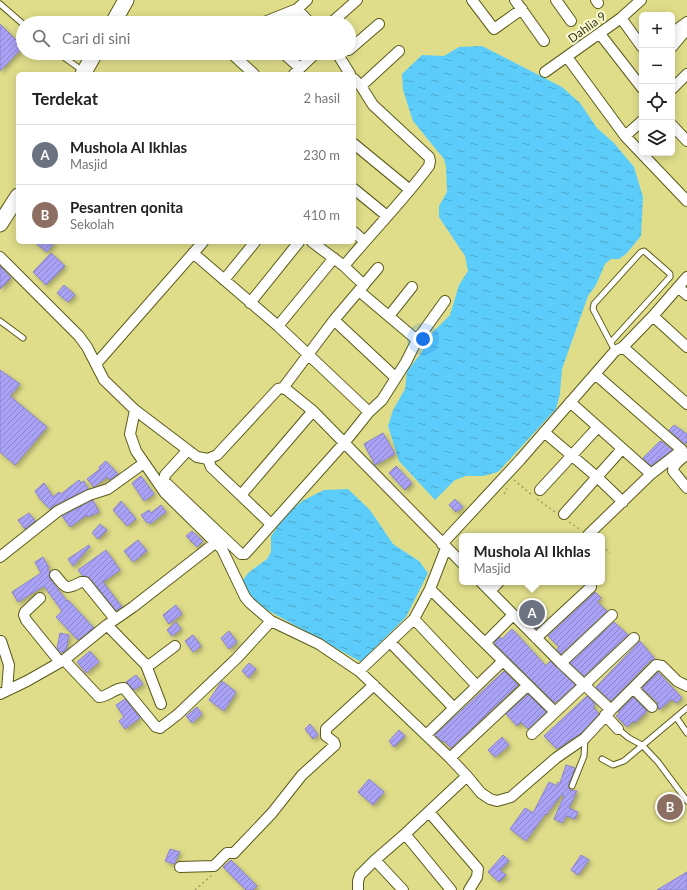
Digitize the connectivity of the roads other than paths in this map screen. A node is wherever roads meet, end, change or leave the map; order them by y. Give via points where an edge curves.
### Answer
1 (126, 0) edge
2 (307, 0) edge
3 (357, 0) edge
4 (472, 0) edge
5 (515, 0) edge
6 (556, 0) edge
7 (641, 0) edge
8 (0, 4) edge
9 (297, 9) junction
10 (522, 10) junction
11 (117, 16) edge
12 (280, 16) edge
13 (304, 16) edge
14 (339, 16) edge
15 (16, 18) edge
16 (621, 18) junction
17 (571, 21) dead end
18 (687, 22) edge
19 (379, 24) dead end
20 (687, 29) edge
21 (675, 31) edge
22 (600, 34) junction
23 (544, 41) dead end
24 (639, 43) edge
25 (675, 43) edge
26 (356, 44) edge
27 (399, 52) dead end
28 (567, 57) junction
29 (67, 60) edge
30 (92, 60) edge
31 (239, 60) edge
32 (288, 60) edge
33 (309, 60) edge
34 (343, 60) edge
35 (297, 71) edge
36 (83, 72) edge
37 (85, 72) edge
38 (252, 72) edge
39 (349, 72) edge
40 (545, 72) dead end
41 (687, 74) edge
42 (357, 82) edge
43 (639, 84) edge
44 (675, 86) edge
45 (639, 124) edge
46 (675, 127) edge
47 (685, 135) edge
48 (625, 136) junction
49 (356, 146) edge
50 (410, 190) junction
51 (356, 191) edge
52 (16, 199) edge
53 (687, 201) edge
54 (387, 216) junction
55 (0, 224) edge
56 (356, 234) edge
57 (364, 241) junction
58 (201, 244) edge
59 (253, 244) edge
60 (297, 244) edge
61 (315, 244) edge
62 (193, 253) junction
63 (0, 257) edge
64 (334, 258) junction
65 (344, 266) junction
66 (378, 268) dead end
67 (687, 271) edge
68 (687, 276) edge
69 (224, 280) junction
70 (412, 287) dead end
71 (678, 287) junction
72 (361, 288) junction
73 (687, 295) edge
74 (445, 301) dead end
75 (250, 303) junction
76 (389, 316) junction
77 (653, 316) junction
78 (334, 320) junction
79 (0, 321) edge
80 (278, 326) junction
81 (23, 338) dead end
82 (417, 340) junction
83 (620, 345) junction
84 (687, 347) edge
85 (308, 354) junction
86 (96, 364) junction
87 (595, 374) junction
88 (396, 378) junction
89 (283, 388) junction
90 (570, 402) junction
91 (687, 404) edge
92 (135, 410) junction
93 (313, 411) junction
94 (369, 412) junction
95 (598, 427) junction
96 (544, 432) junction
97 (345, 442) junction
98 (622, 448) junction
99 (187, 451) junction
100 (687, 455) edge
101 (572, 456) junction
102 (208, 460) junction
103 (144, 463) junction
104 (651, 474) junction
105 (597, 478) junction
106 (687, 488) edge
107 (540, 490) dead end
108 (241, 495) junction
109 (623, 502) junction
110 (562, 516) road end
111 (271, 524) junction
112 (590, 533) edge
113 (216, 543) junction
114 (444, 546) junction
115 (0, 557) edge
116 (459, 560) edge
117 (55, 575) dead end
118 (484, 585) edge
119 (496, 585) edge
120 (590, 587) dead end
121 (430, 590) junction
122 (490, 591) junction
123 (40, 598) dead end
124 (513, 615) junction
125 (612, 615) dead end
126 (414, 619) junction
127 (271, 621) junction
128 (111, 622) junction
129 (536, 638) junction
130 (634, 638) dead end
131 (1, 641) edge
132 (390, 642) junction
133 (484, 643) junction
134 (175, 646) dead end
135 (62, 661) junction
136 (502, 661) junction
137 (561, 663) junction
138 (146, 665) junction
139 (358, 671) junction
140 (374, 685) junction
141 (584, 685) junction
142 (477, 686) junction
143 (527, 686) junction
144 (687, 686) edge
145 (634, 688) junction
146 (3, 692) edge
147 (162, 704) dead end
148 (652, 706) dead end
149 (454, 708) junction
150 (687, 708) edge
151 (555, 712) junction
152 (608, 713) junction
153 (676, 717) junction
154 (618, 729) joint
155 (687, 733) edge
156 (532, 734) dead end
157 (426, 735) junction
158 (585, 738) junction
159 (642, 745) junction
160 (450, 758) junction
161 (602, 759) dead end
162 (467, 776) junction
163 (572, 786) dead end
164 (687, 801) edge
165 (429, 812) junction
166 (405, 834) junction
167 (375, 860) junction
168 (180, 867) dead end
169 (358, 890) edge
170 (403, 890) edge
171 (451, 890) edge
172 (468, 890) edge

1 - 11 main road
2 - 9 street
3 - 14 street
4 - 10 street via 494,29
5 - 10 street
6 - 17 street
7 - 16 street, Dahlia 9
8 - 15 lane
9 - 12 street
9 - 13 street
10 - 23 street
16 - 22 street, Dahlia 9
16 - 24 street
18 - 21 street
19 - 26 street
20 - 25 street
22 - 28 street, Dahlia 9
22 - 43 street
27 - 42 street
28 - 40 street, Dahlia 9
28 - 48 street
29 - 36 lane
30 - 37 main road
31 - 38 street
32 - 35 street
33 - 35 street
34 - 39 street
41 - 44 street
42 - 50 street via 374,105 429,157 429,166
45 - 48 street
46 - 47 street
48 - 53 street
49 - 50 street
50 - 54 street
51 - 54 street
52 - 55 main road
54 - 57 street
56 - 57 street
57 - 65 street
58 - 62 street
59 - 69 street
60 - 75 street
61 - 64 street
62 - 69 street
62 - 86 street
63 - 86 street via 79,336
64 - 65 street
64 - 80 street
65 - 72 street
66 - 72 street
67 - 83 street
68 - 71 street
69 - 75 street
70 - 76 street
71 - 73 street
71 - 77 street
72 - 76 street
72 - 78 street
74 - 82 street
75 - 80 street
76 - 82 street
77 - 83 street
77 - 84 street
78 - 85 street
78 - 88 street
79 - 81 lane
80 - 85 street
82 - 88 street
83 - 83 lane via 593,309 594,304 644,251 668,272 670,277
83 - 87 street
83 - 91 street
85 - 89 street
85 - 94 street
86 - 92 street via 104,380
87 - 90 street
87 - 104 street via 682,450
88 - 94 street via 382,400
89 - 93 street
89 - 102 street via 278,389 217,455
90 - 95 street
90 - 96 street
92 - 99 street
92 - 103 street via 130,434
93 - 97 street
93 - 108 street
94 - 97 street
95 - 98 street
95 - 101 street
96 - 101 street
96 - 114 street
97 - 111 street
97 - 114 street
98 - 104 street
98 - 105 street
99 - 102 street
99 - 111 street via 165,475 164,482 241,554 245,554
100 - 106 street via 673,470
101 - 105 street
101 - 107 street
102 - 108 street via 211,467
103 - 113 street via 165,493
103 - 115 street via 108,489 58,510
104 - 109 street
105 - 109 street
105 - 110 street
108 - 111 street
109 - 112 street
113 - 127 street via 222,549 245,597
113 - 128 street
114 - 116 street
114 - 121 street
117 - 128 street via 68,588 84,582
118 - 122 street
119 - 122 street
120 - 129 street
121 - 126 street
121 - 133 street
122 - 124 street
123 - 135 street via 24,615
124 - 129 street
124 - 133 street
125 - 137 street
126 - 132 street
126 - 142 street
127 - 135 street via 237,658 160,728 156,727 124,688 99,697
127 - 139 street via 319,644
128 - 135 street
128 - 138 street
129 - 137 street
130 - 141 street
131 - 146 street via 9,665
132 - 139 street
132 - 149 street
133 - 136 street
134 - 138 street
135 - 146 street
136 - 142 street
136 - 143 street
137 - 141 street
138 - 147 street
139 - 140 street
140 - 157 street
140 - 168 street via 326,730 326,736 335,745 302,775 272,813 234,853 227,853 214,866
141 - 151 street
141 - 152 street
142 - 149 street
143 - 151 street
143 - 160 street
144 - 145 street via 677,681 662,666 656,665
145 - 148 street
145 - 152 street
149 - 157 street
150 - 153 lane
151 - 156 street
152 - 154 street
152 - 158 street
153 - 155 lane
153 - 159 lane
154 - 159 lane
157 - 160 street
158 - 162 street via 556,758 512,796 504,799 490,799 481,793
158 - 163 lane via 584,756
159 - 161 lane via 618,764 613,765
159 - 164 lane
160 - 162 street
162 - 165 street
165 - 166 street
165 - 172 street via 478,869 477,877
166 - 167 street
166 - 171 street
167 - 169 street via 358,879
167 - 170 street

